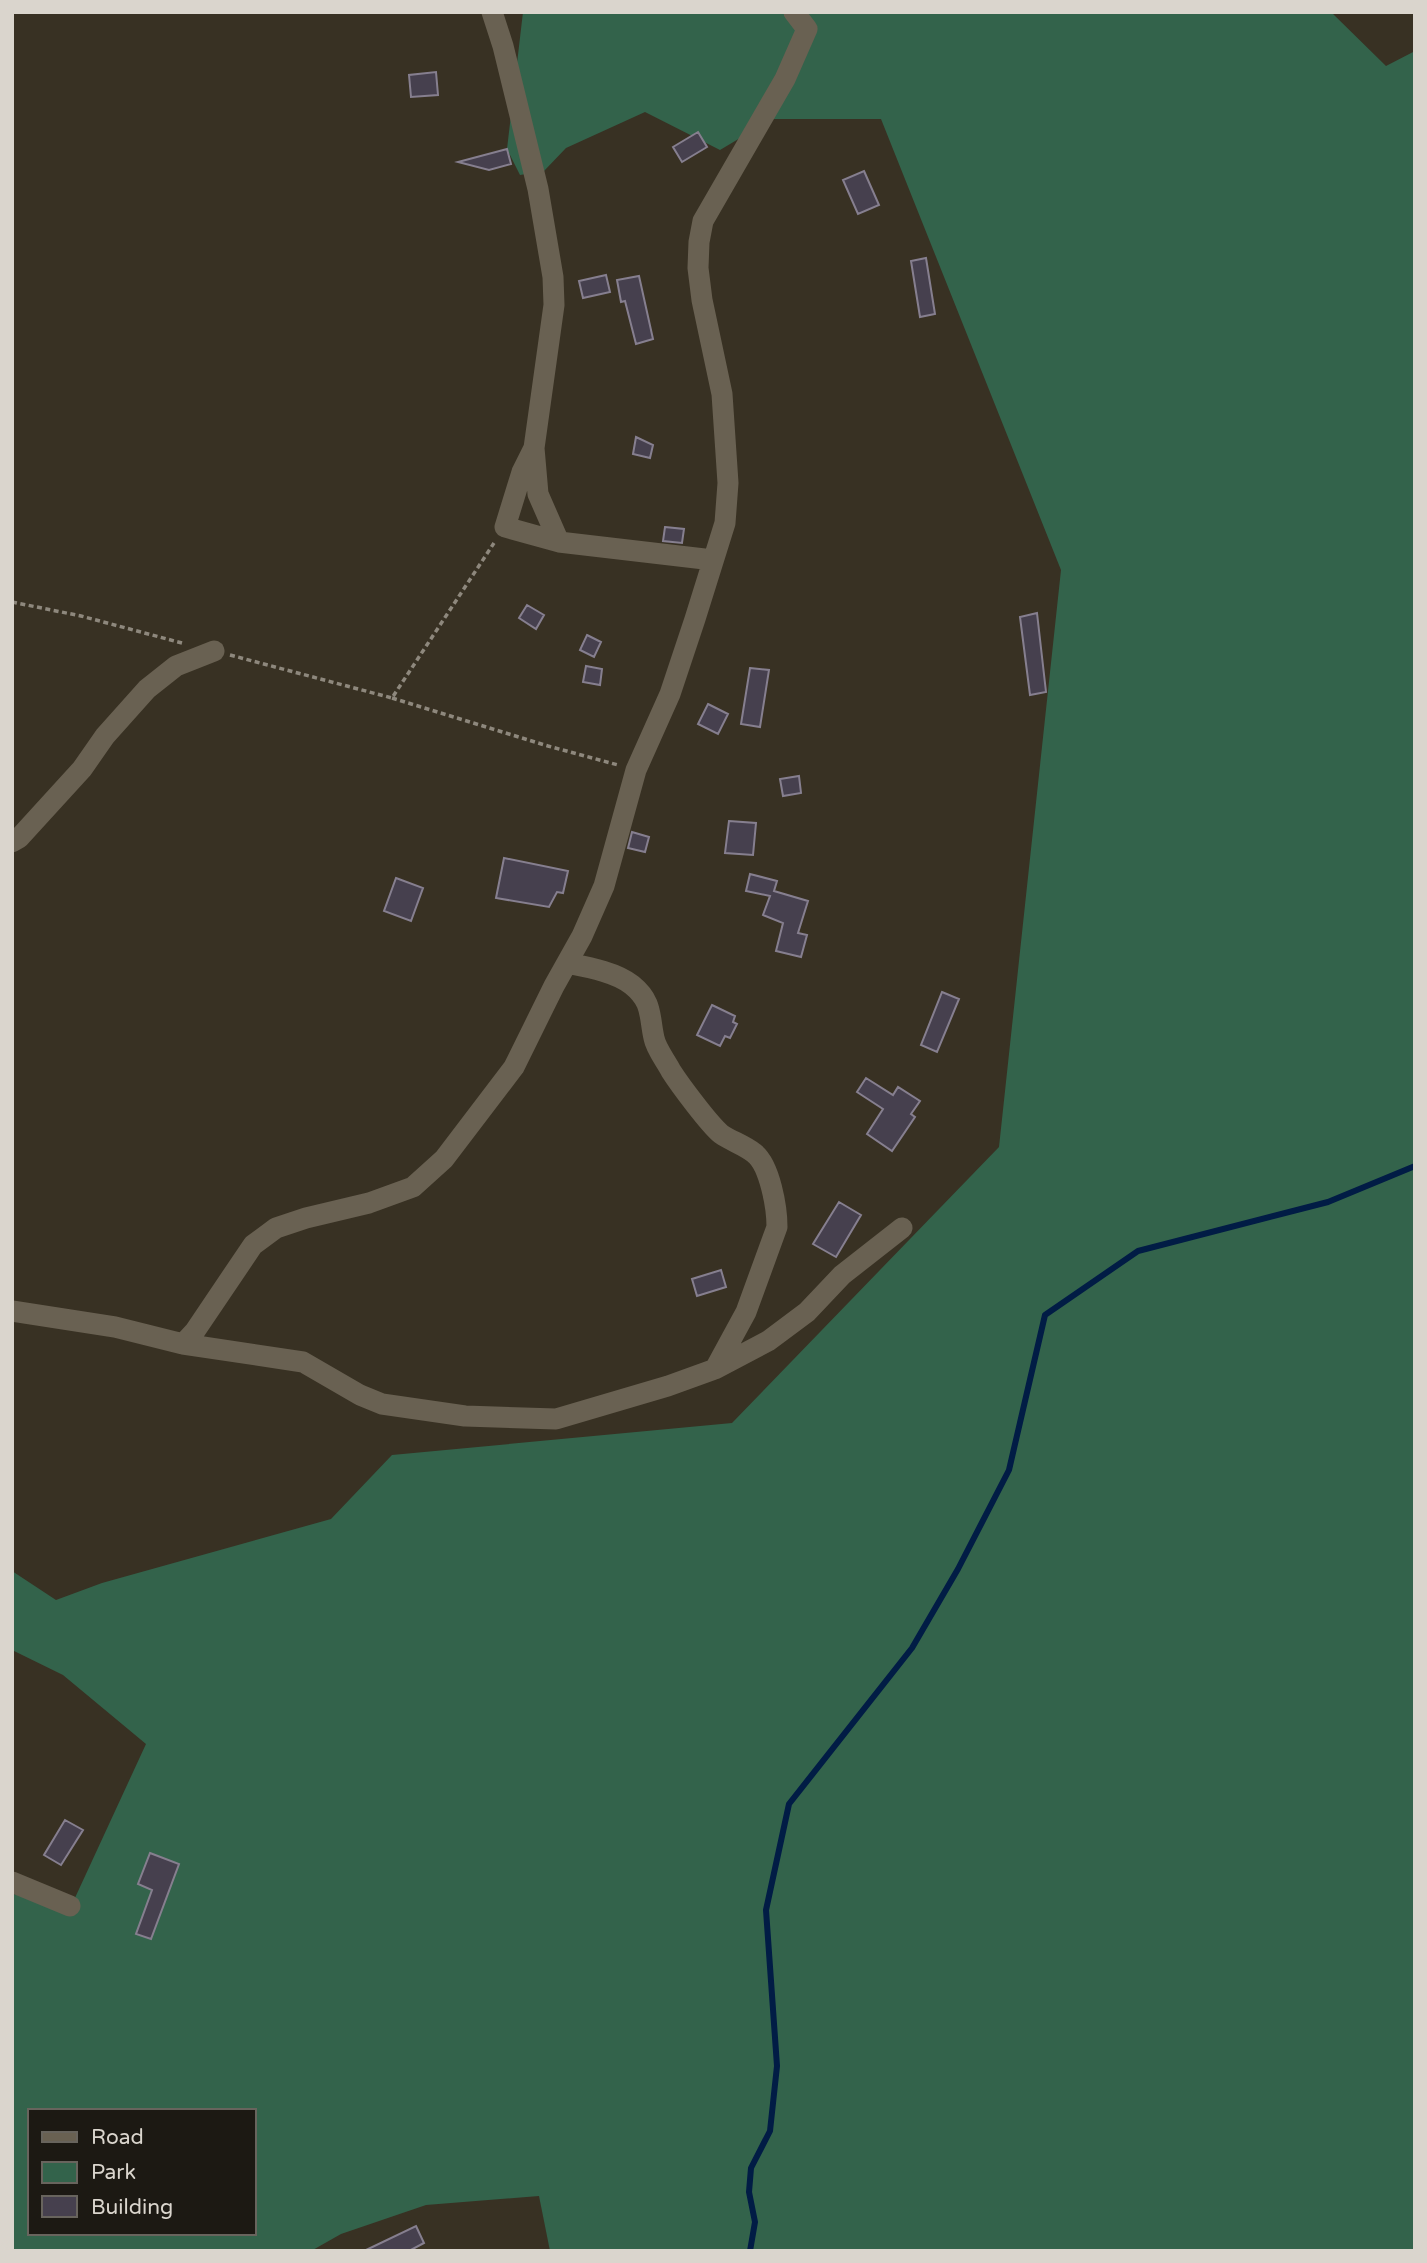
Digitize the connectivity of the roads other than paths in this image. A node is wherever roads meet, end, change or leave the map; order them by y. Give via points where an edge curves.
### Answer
1 (492, 12) edge
2 (794, 12) edge
3 (534, 449) junction
4 (559, 542) junction
5 (713, 560) junction
6 (214, 651) road end
7 (12, 842) edge
8 (567, 962) junction
9 (902, 1228) dead end
10 (12, 1311) edge
11 (184, 1344) junction
12 (715, 1369) junction
13 (12, 1882) edge
14 (71, 1906) dead end

1 - 3 street via 538,189 553,277 554,305
2 - 5 street via 807,29 785,79 703,221 699,242 702,300 722,394 728,483 725,523
3 - 4 street via 538,494
3 - 4 street via 505,527
4 - 5 street
5 - 8 street via 670,694 636,770 604,886
6 - 7 street via 176,666 147,689 82,769
8 - 11 street via 514,1067 444,1159 413,1186 276,1228 253,1245
8 - 12 street via 631,984 652,1013 654,1040 673,1073 719,1132 755,1153 767,1173 777,1227 746,1312
9 - 12 street via 768,1342
10 - 11 street via 115,1327
11 - 12 street via 303,1362 382,1404 479,1417 556,1419
13 - 14 street

